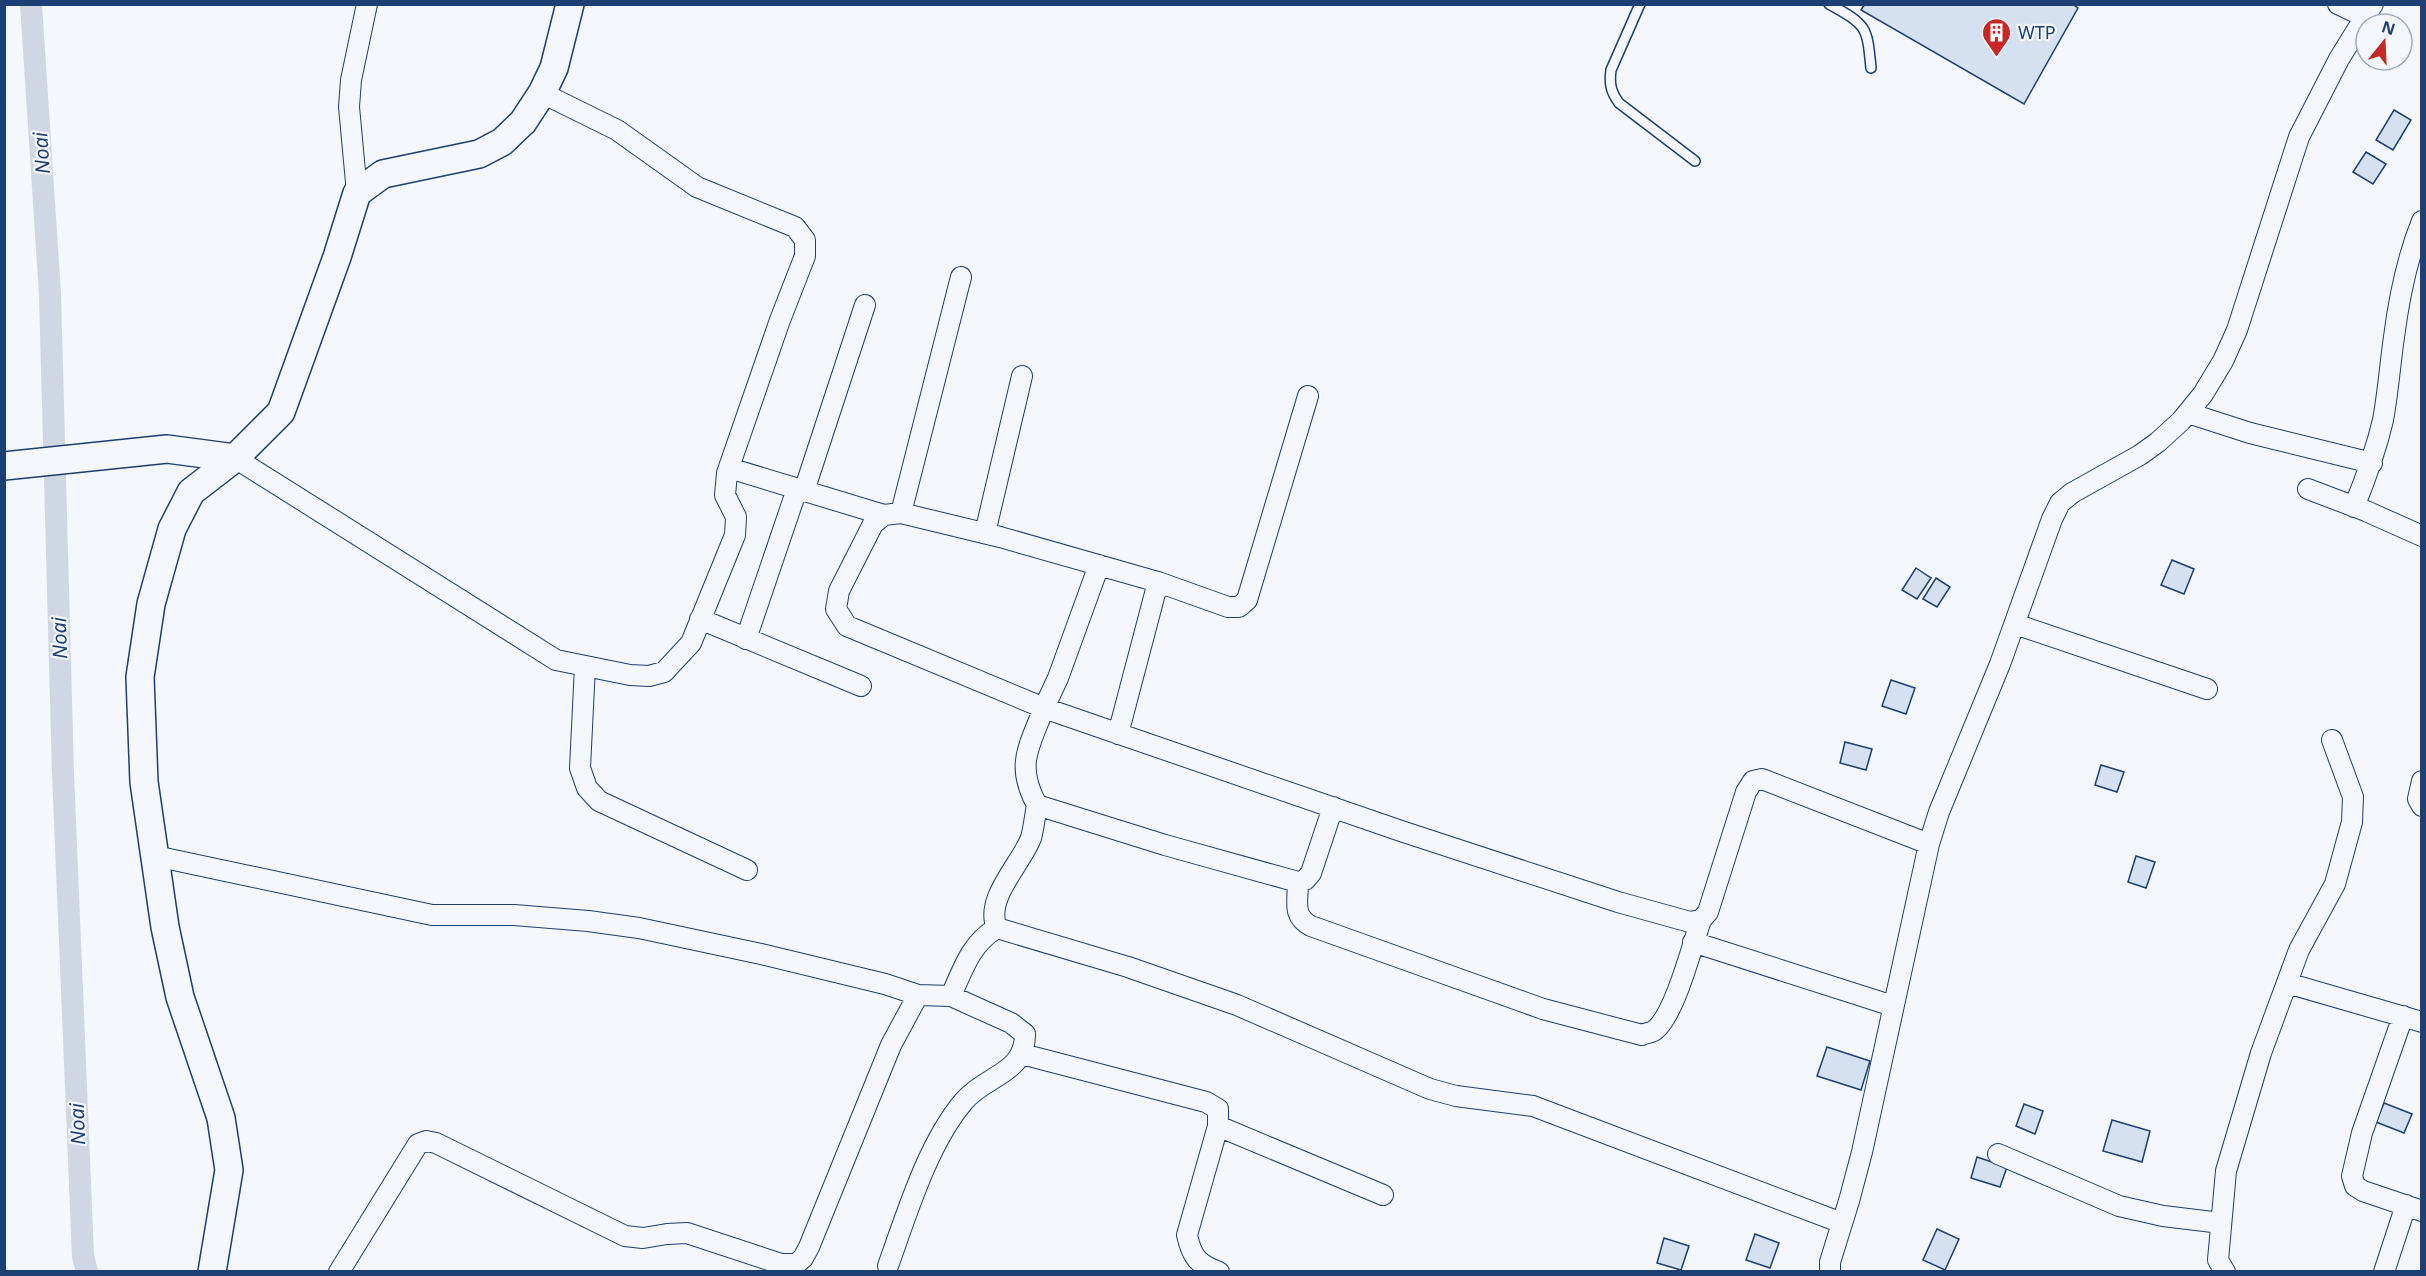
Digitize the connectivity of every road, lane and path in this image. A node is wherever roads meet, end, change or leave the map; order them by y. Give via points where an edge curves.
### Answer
1 (367, 4) edge
2 (570, 4) edge
3 (1640, 4) edge
4 (1829, 4) edge
5 (2338, 4) edge
6 (2369, 11) edge
7 (1871, 68) dead end
8 (542, 93) junction
9 (1695, 161) dead end
10 (357, 193) junction
11 (2421, 221) edge
12 (961, 277) dead end
13 (865, 305) dead end
14 (1022, 376) dead end
15 (1308, 396) dead end
16 (2188, 413) junction
17 (235, 458) junction
18 (2372, 463) junction
19 (5, 466) edge
20 (729, 468) junction
21 (2308, 489) dead end
22 (801, 490) junction
23 (2354, 507) junction
24 (892, 514) junction
25 (984, 533) junction
26 (2421, 536) edge
27 (1099, 565) junction
28 (1158, 582) junction
29 (700, 620) junction
30 (2015, 624) junction
31 (746, 639) junction
32 (585, 666) junction
33 (861, 687) dead end
34 (2207, 689) dead end
35 (1044, 708) junction
36 (1118, 734) junction
37 (2332, 740) dead end
38 (2421, 781) edge
39 (1037, 805) junction
40 (2421, 806) edge
41 (1333, 807) junction
42 (1929, 844) junction
43 (154, 856) junction
44 (747, 870) dead end
45 (1298, 882) junction
46 (1701, 920) junction
47 (997, 928) junction
48 (1693, 942) junction
49 (2287, 983) junction
50 (918, 995) junction
51 (951, 996) junction
52 (1893, 1006) junction
53 (2412, 1019) edge
54 (1022, 1054) junction
55 (1218, 1126) junction
56 (1998, 1154) dead end
57 (1383, 1195) dead end
58 (2414, 1208) edge
59 (1842, 1223) junction
60 (2222, 1224) junction
61 (888, 1266) dead end
62 (212, 1272) edge
63 (339, 1272) edge
64 (1220, 1272) edge
65 (1830, 1272) edge
66 (2224, 1272) edge
67 (2384, 1272) edge

1 - 10 street via 351,80
2 - 8 street via 554,68
3 - 9 lane via 1611,70 1612,92 1619,103
4 - 7 lane via 1864,27
5 - 6 street
6 - 16 street via 2299,137 2236,330 2223,362
8 - 10 street via 523,122 502,142 478,154 383,174
8 - 20 street via 617,130 697,187 795,227 805,240 805,256
10 - 17 street via 281,412
11 - 18 street via 2408,262 2384,417
12 - 24 street
13 - 22 street
14 - 25 street
15 - 28 street via 1247,600 1239,607 1228,608
16 - 18 street via 2250,433
16 - 30 street via 2140,455 2060,503
17 - 19 street via 167,449
17 - 32 street via 555,660
17 - 43 street via 191,492 172,529 151,604 140,677 144,782
18 - 23 street
20 - 22 street
20 - 29 street via 725,495 736,518 735,535
21 - 23 street
22 - 24 street
22 - 31 street
23 - 26 street
24 - 25 street
24 - 35 street via 873,524 839,591 836,609 847,626
25 - 27 street
27 - 28 street
27 - 35 street
28 - 36 street
29 - 31 street
29 - 32 street via 691,643 664,672 630,675
30 - 34 street
30 - 42 street
31 - 33 street
32 - 44 street via 580,768 587,788 599,801
35 - 36 street
35 - 39 street via 1026,754 1024,774
36 - 41 street
37 - 49 street via 2353,798 2352,822 2335,884 2299,950
38 - 40 street
39 - 45 street
39 - 47 street via 1031,838 994,909
41 - 45 street via 1311,873
41 - 46 street via 1618,902 1690,921
42 - 46 street via 1762,780 1753,781 1746,792 1708,912
42 - 52 street
43 - 50 street via 432,915 514,915 639,928
43 - 62 street via 180,997 221,1118 229,1170
45 - 48 street via 1297,914 1311,926 1543,1009 1628,1033 1653,1032 1662,1022
46 - 48 street
47 - 51 street via 985,935 969,955
47 - 59 street via 1237,1005 1430,1089 1533,1106
48 - 52 street
49 - 53 street
49 - 60 street via 2261,1053 2226,1171
50 - 51 street
50 - 63 street via 891,1045 809,1247 796,1264 781,1264 687,1233 626,1236 436,1143 426,1142 418,1144
51 - 54 street via 1011,1023 1025,1034
52 - 59 street via 1862,1152
53 - 58 street via 2362,1133 2352,1176 2355,1186 2363,1191
54 - 55 street via 1206,1102 1218,1109
54 - 61 street via 966,1098 950,1119 916,1189
55 - 57 street
55 - 64 street via 1187,1235 1191,1253 1205,1266
56 - 60 street via 2118,1206
58 - 67 street
59 - 65 street
60 - 66 street via 2218,1260

